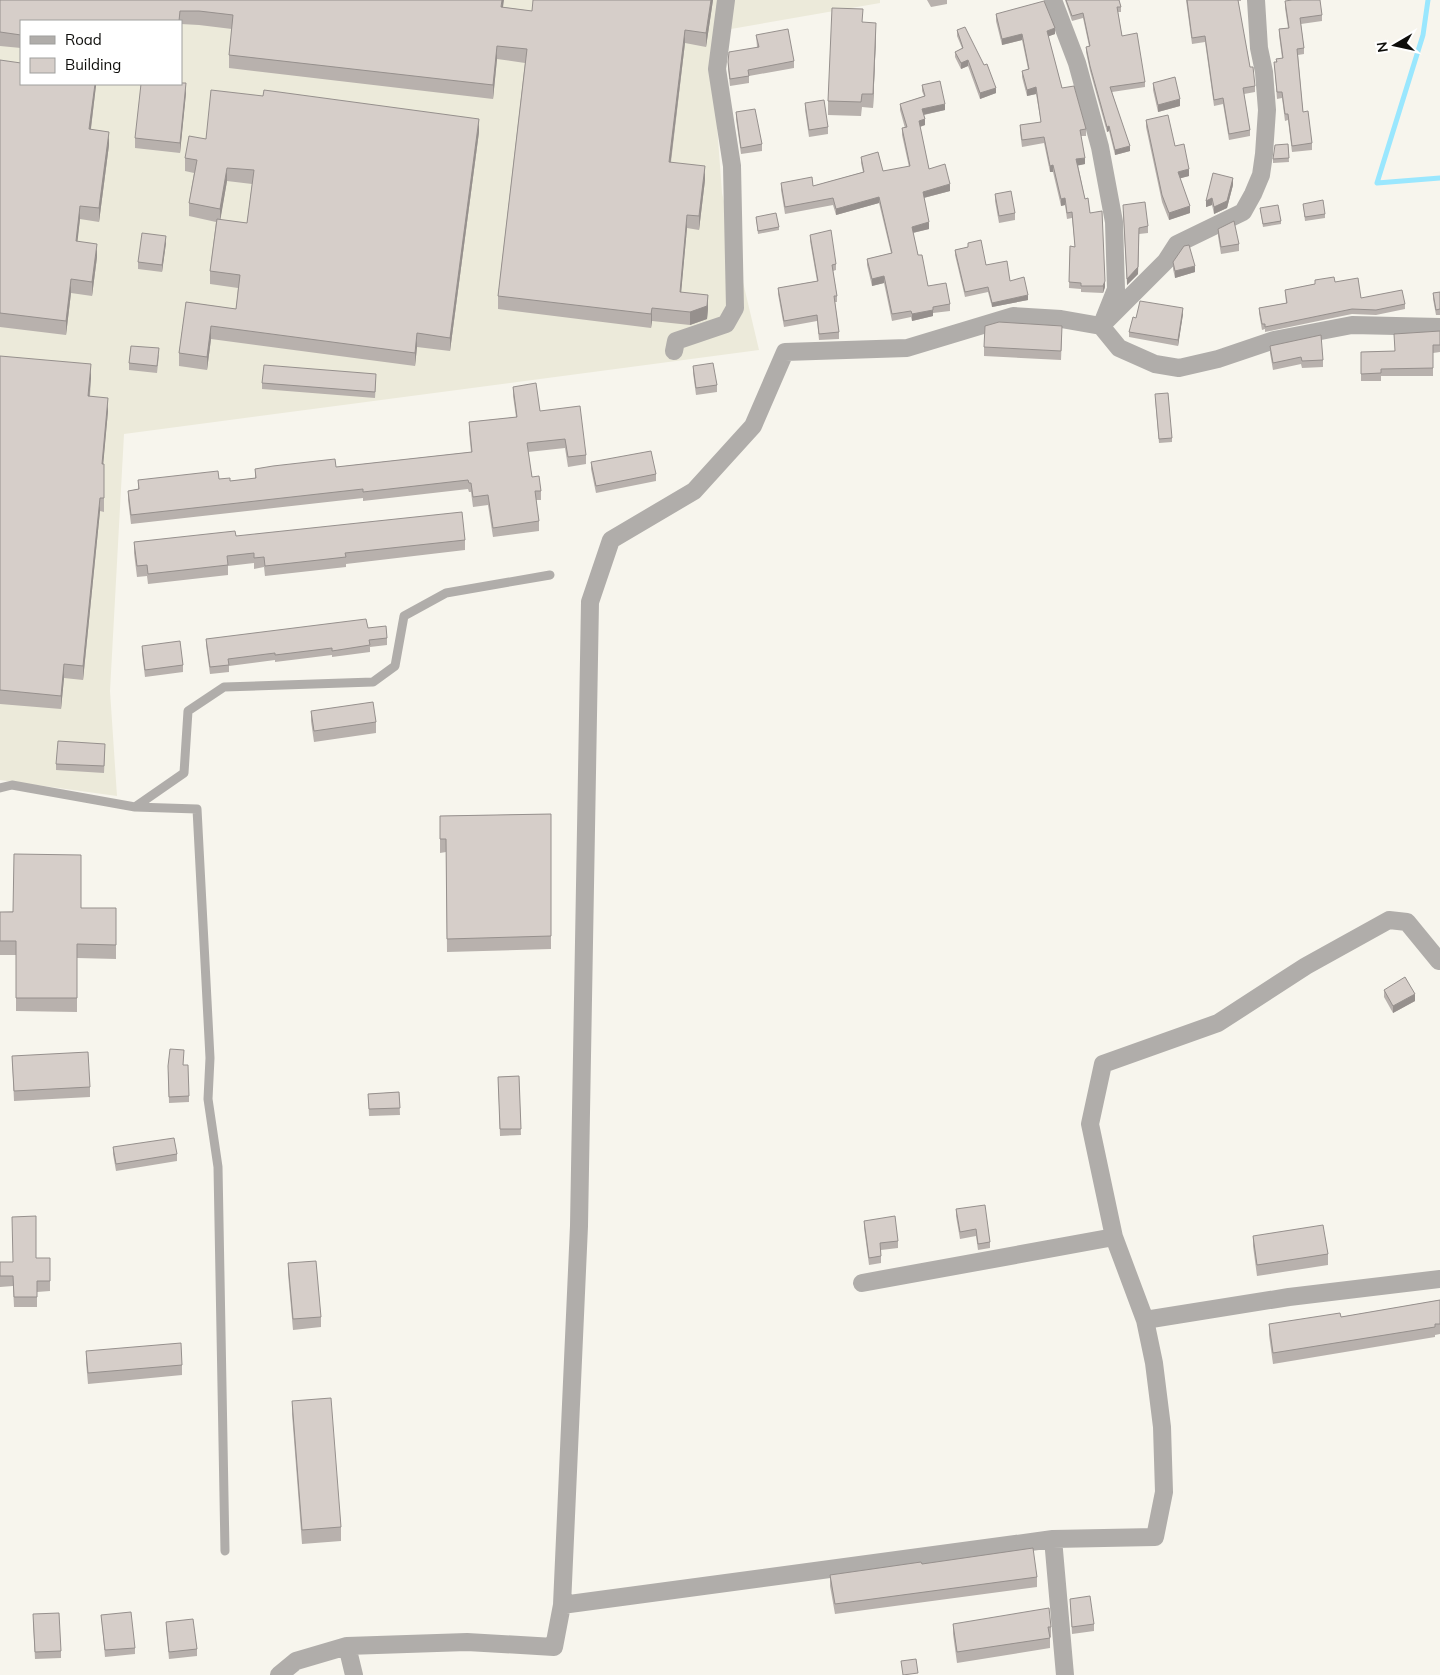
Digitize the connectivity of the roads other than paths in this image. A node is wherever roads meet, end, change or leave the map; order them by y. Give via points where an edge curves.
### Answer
1 (726, 0) edge
2 (1053, 0) edge
3 (1256, 0) edge
4 (1102, 326) junction
5 (1440, 327) edge
6 (674, 352) dead end
7 (550, 575) dead end
8 (0, 788) edge
9 (136, 807) junction
10 (1439, 960) edge
11 (1114, 1237) junction
12 (1440, 1279) edge
13 (862, 1282) dead end
14 (1145, 1320) junction
15 (1053, 1539) junction
16 (224, 1551) dead end
17 (562, 1605) junction
18 (347, 1646) junction
19 (279, 1675) edge
20 (354, 1675) edge
21 (1065, 1675) edge

1 - 6 street via 717,69 732,166 735,308 726,324 676,341
2 - 4 street via 1078,63 1100,147 1114,222 1116,289
3 - 4 street via 1258,48 1267,110 1264,154 1253,194 1243,212 1178,244 1166,261
4 - 5 street via 1120,348 1155,364 1179,368 1274,340 1352,325
4 - 17 street via 1013,316 907,348 785,352 753,426 694,491 611,540 590,602 579,1226
7 - 9 lane via 446,593 404,616 395,666 373,682 224,687 188,711 184,773
8 - 9 lane via 12,785
9 - 16 lane via 196,809 210,1058 208,1100 218,1167
10 - 11 street via 1407,922 1389,920 1306,966 1218,1023 1103,1064 1090,1124
11 - 13 street
11 - 14 street
12 - 14 street via 1288,1297
14 - 15 street via 1162,1427 1164,1492 1155,1537
15 - 17 street
15 - 21 street
17 - 18 street via 554,1647 467,1642
18 - 19 street via 296,1661
18 - 20 street

